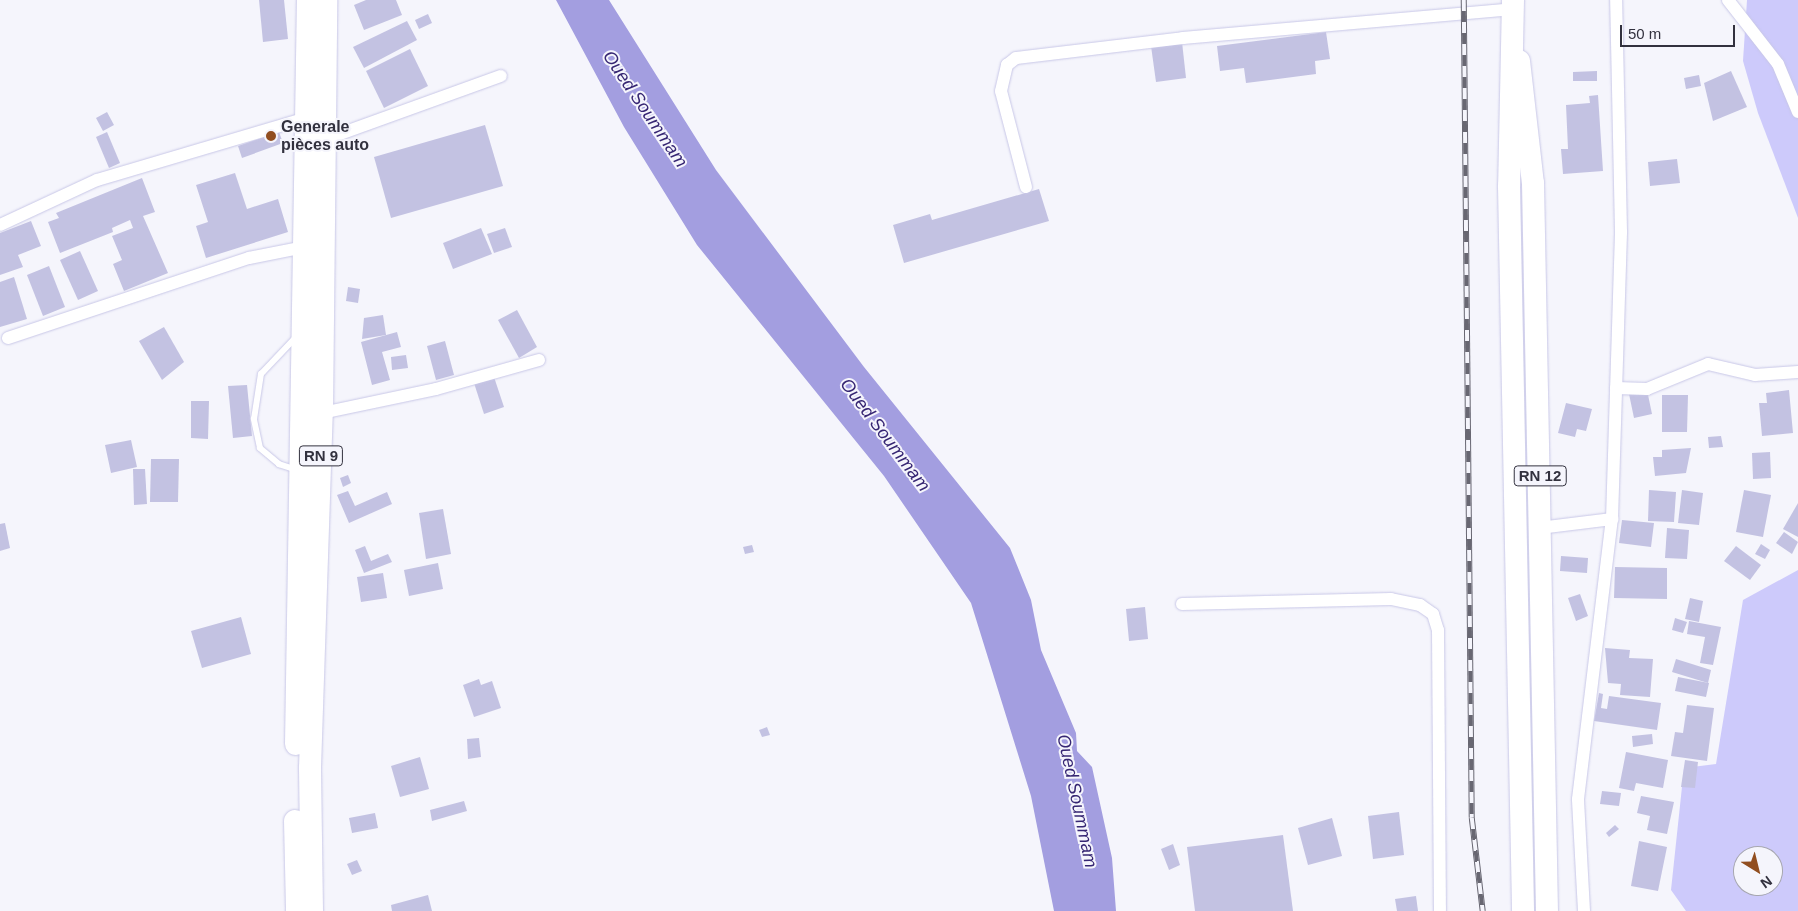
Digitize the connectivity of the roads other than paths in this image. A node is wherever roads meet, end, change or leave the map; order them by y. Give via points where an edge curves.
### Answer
1 (308, 0) edge
2 (326, 0) edge
3 (1616, 0) edge
4 (1728, 0) edge
5 (1513, 5) edge
6 (1512, 44) junction
7 (501, 76) dead end
8 (1798, 112) edge
9 (306, 118) junction
10 (323, 140) junction
11 (1026, 187) dead end
12 (0, 225) edge
13 (304, 247) junction
14 (302, 332) junction
15 (8, 338) dead end
16 (539, 360) dead end
17 (1798, 372) edge
18 (1616, 388) junction
19 (322, 413) junction
20 (300, 471) junction
21 (1612, 519) junction
22 (1539, 528) junction
23 (1182, 604) dead end
24 (297, 911) edge
25 (312, 911) edge
26 (1440, 911) edge
27 (1523, 911) edge
28 (1547, 911) edge
29 (1584, 911) edge

1 - 9 highway, RN 9
2 - 10 highway, RN 9
3 - 18 street via 1621,222
4 - 8 street via 1778,64
5 - 6 highway, RN 12
5 - 11 street via 1016,58 1007,65 1001,91
6 - 22 highway, RN 12 via 1523,73 1533,183
6 - 27 highway, RN 12 via 1508,186
7 - 10 street
9 - 12 street via 97,180
9 - 13 highway, RN 9
10 - 19 highway, RN 9
13 - 14 highway, RN 9
13 - 15 street via 249,258
14 - 20 highway, RN 9
14 - 20 lane via 261,374 254,418 260,448 279,464
16 - 19 street via 436,389
17 - 18 street via 1755,375 1708,364 1647,389
18 - 21 street
19 - 25 highway, RN 9 via 310,768
20 - 24 highway, RN 9
21 - 22 street
21 - 29 street via 1578,799
22 - 28 highway, RN 12
23 - 26 street via 1391,599 1420,605 1433,614 1438,630

